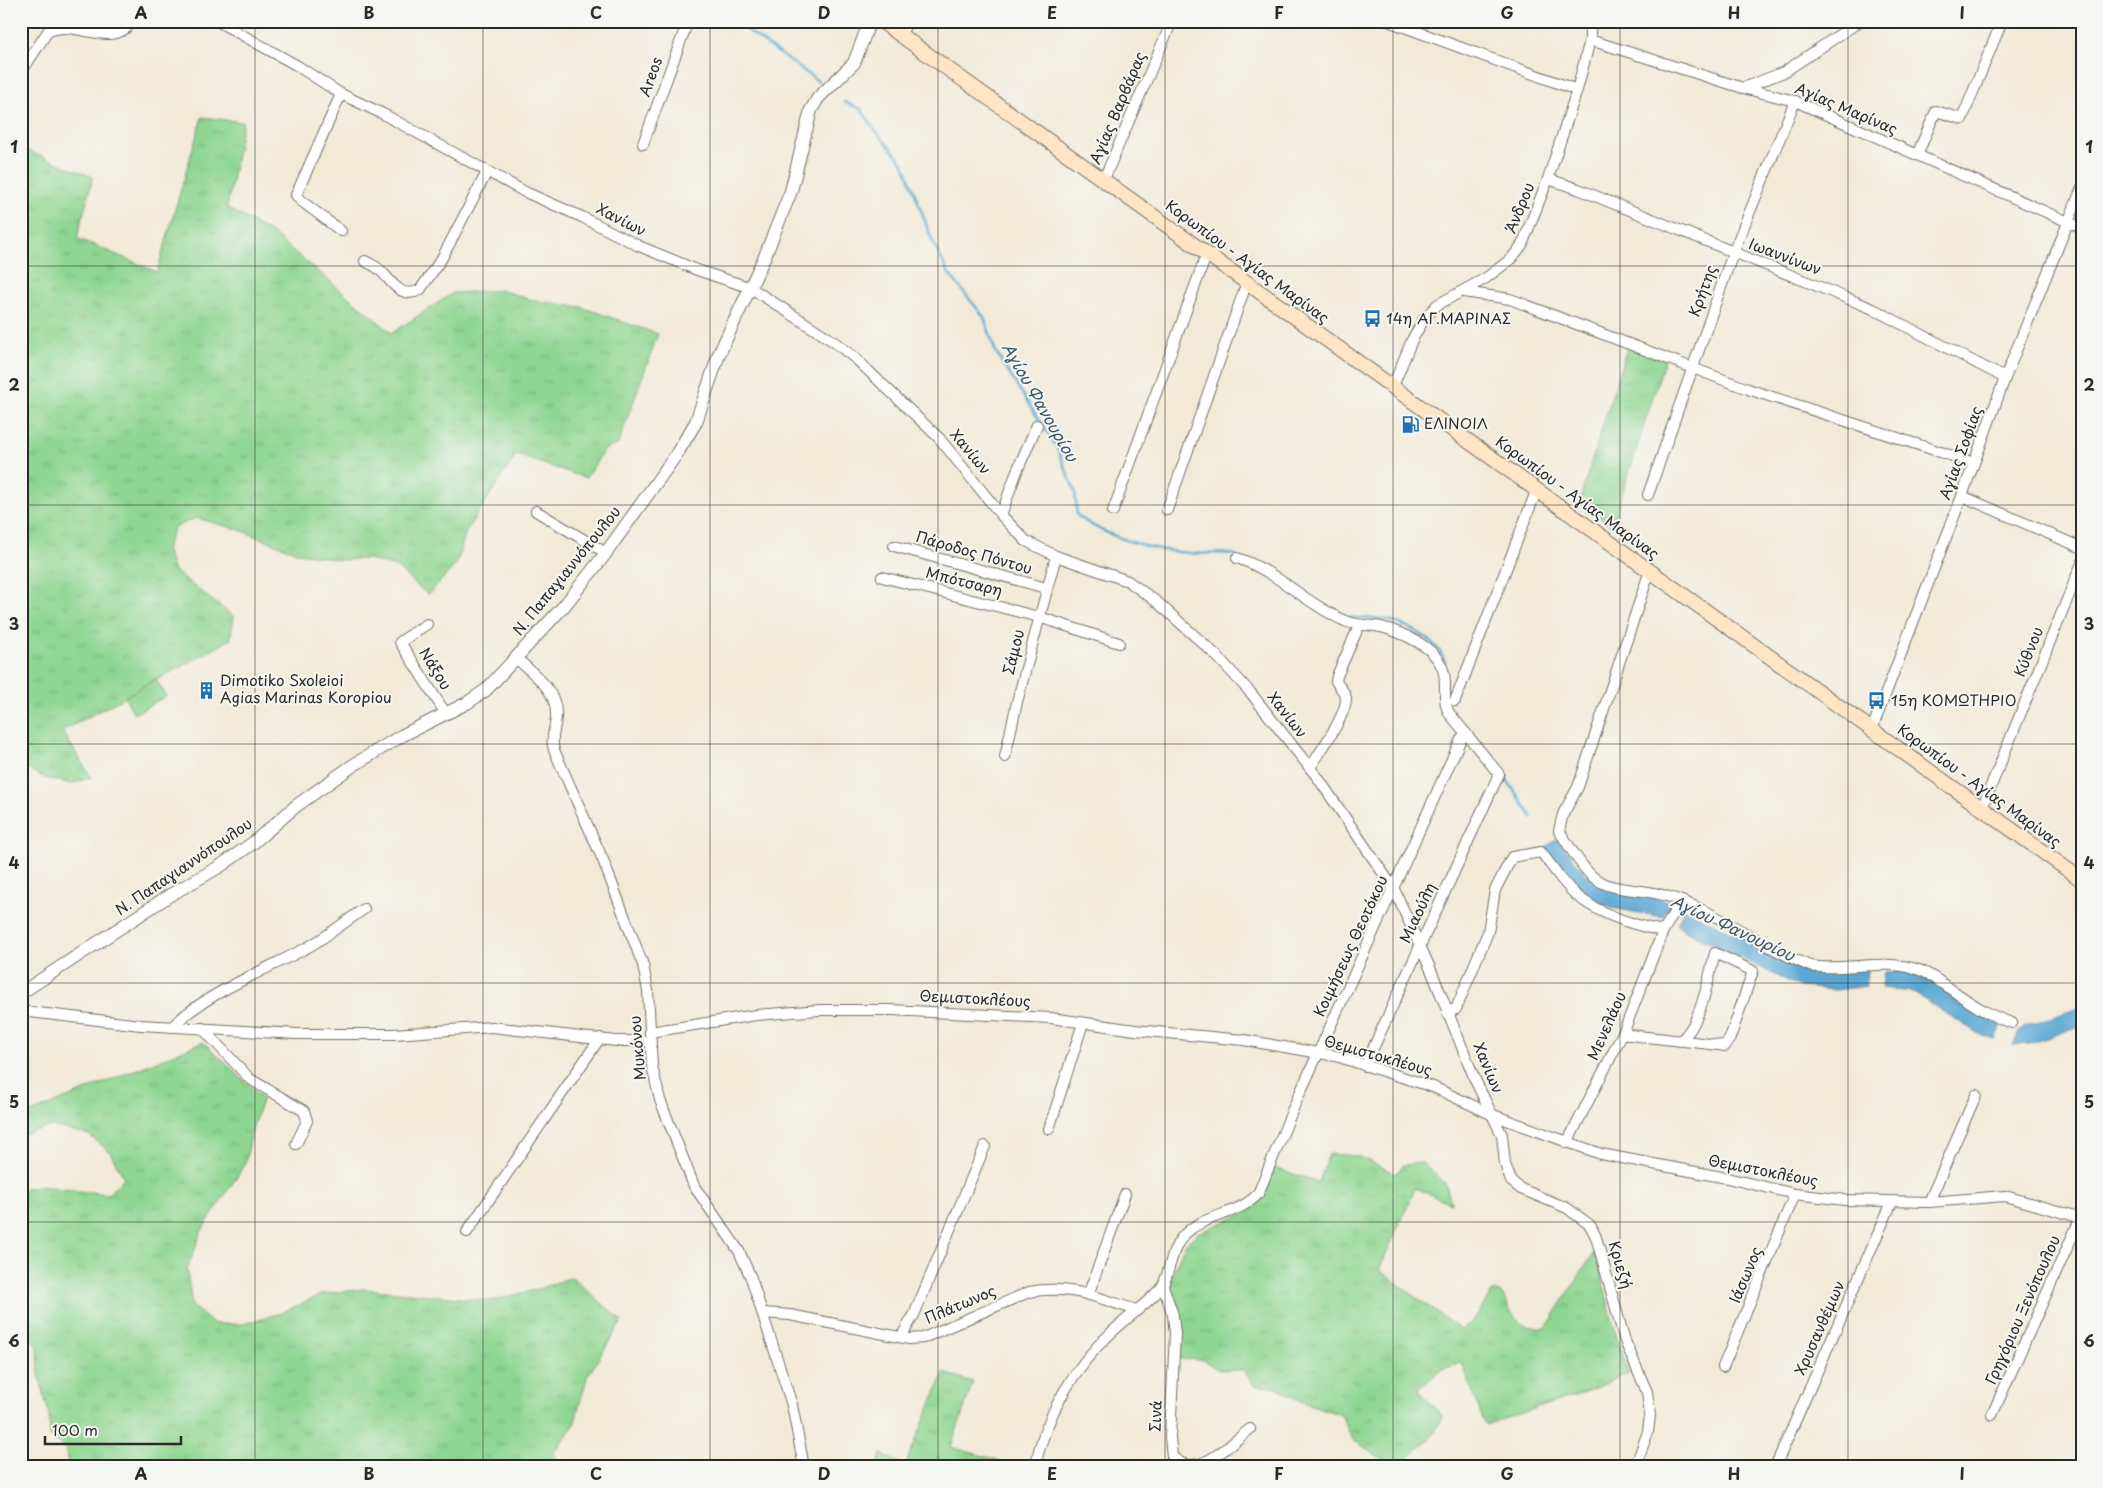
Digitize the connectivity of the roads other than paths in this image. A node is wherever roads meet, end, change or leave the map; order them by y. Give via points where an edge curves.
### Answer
1 (132, 21) edge
2 (217, 21) edge
3 (688, 21) edge
4 (870, 21) edge
5 (882, 21) edge
6 (1172, 21) edge
7 (1388, 21) edge
8 (1590, 21) edge
9 (1860, 21) edge
10 (2002, 21) edge
11 (904, 27) edge
12 (1590, 40) junction
13 (22, 71) edge
14 (1743, 88) junction
15 (1577, 90) junction
16 (342, 94) junction
17 (1795, 101) junction
18 (643, 144) dead end
19 (1917, 155) junction
20 (487, 172) junction
21 (1548, 179) junction
22 (1104, 180) junction
23 (2082, 188) edge
24 (2070, 222) junction
25 (2082, 228) edge
26 (341, 231) dead end
27 (1207, 253) junction
28 (1733, 253) junction
29 (365, 261) dead end
30 (1247, 282) junction
31 (751, 288) junction
32 (1464, 292) junction
33 (1691, 368) junction
34 (2005, 378) junction
35 (1393, 386) junction
36 (1038, 425) dead end
37 (1974, 463) junction
38 (1537, 489) junction
39 (1648, 495) dead end
40 (1962, 496) junction
41 (1167, 510) dead end
42 (536, 511) dead end
43 (1113, 511) dead end
44 (1001, 515) junction
45 (894, 546) dead end
46 (2082, 548) edge
47 (606, 553) junction
48 (1056, 556) junction
49 (1237, 558) dead end
50 (2082, 563) edge
51 (1650, 570) junction
52 (882, 576) dead end
53 (1046, 588) junction
54 (1039, 617) junction
55 (427, 624) dead end
56 (1360, 626) junction
57 (1119, 643) dead end
58 (517, 659) junction
59 (1455, 701) dead end
60 (446, 714) junction
61 (1872, 729) junction
62 (1466, 733) junction
63 (1005, 757) dead end
64 (1310, 768) junction
65 (1982, 808) junction
66 (2082, 880) edge
67 (1394, 889) junction
68 (1680, 904) junction
69 (364, 909) dead end
70 (1663, 931) junction
71 (1419, 946) junction
72 (21, 993) edge
73 (21, 1011) edge
74 (1447, 1012) junction
75 (1083, 1023) junction
76 (2012, 1023) dead end
77 (172, 1027) junction
78 (202, 1028) junction
79 (1623, 1034) junction
80 (650, 1037) junction
81 (600, 1038) junction
82 (1679, 1041) junction
83 (1318, 1054) junction
84 (1365, 1066) junction
85 (1976, 1094) dead end
86 (1493, 1115) junction
87 (1049, 1129) dead end
88 (1567, 1143) junction
89 (296, 1144) dead end
90 (985, 1146) dead end
91 (1125, 1194) dead end
92 (1795, 1194) junction
93 (1892, 1202) junction
94 (1929, 1202) junction
95 (2081, 1217) edge
96 (467, 1232) dead end
97 (1162, 1286) junction
98 (1088, 1295) junction
99 (1136, 1310) junction
100 (764, 1313) junction
101 (914, 1315) junction
102 (901, 1338) junction
103 (923, 1338) junction
104 (1723, 1367) dead end
105 (1992, 1415) dead end
106 (1250, 1429) dead end
107 (804, 1467) edge
108 (1035, 1467) edge
109 (1635, 1467) edge
110 (1775, 1467) edge

1 - 13 street via 118,34 64,28 48,30
2 - 16 street, Χανίων
3 - 18 street, Areos
4 - 31 street, Ν. Παπαγιαννόπουλου via 854,63 822,93 811,110 790,191
5 - 11 main road, Κορωπίου - Αγίας Μαρίνας
6 - 22 street, Αγίας Βαρβάρας
7 - 15 street
8 - 12 street, Άνδρου
9 - 14 street via 1784,72
10 - 19 street via 1962,119 1936,111
11 - 22 main road, Κορωπίου - Αγίας Μαρίνας
12 - 14 street, Αγίας Μαρίνας
12 - 15 street, Άνδρου
14 - 17 street, Αγίας Μαρίνας
15 - 21 street, Άνδρου
16 - 20 street, Χανίων
16 - 26 street via 296,195
17 - 19 street, Αγίας Μαρίνας
17 - 28 street, Κρήτης
19 - 24 street, Αγίας Μαρίνας
20 - 29 street via 442,258 420,290 410,293 400,290 380,270
20 - 31 street, Χανίων via 639,246
21 - 28 street, Ιωαννίνων
21 - 32 street, Άνδρου via 1522,245 1504,264
22 - 27 main road, Κορωπίου - Αγίας Μαρίνας
23 - 24 street, Αγίας Σοφίας
24 - 25 street, Αγίας Μαρίνας
24 - 34 street, Αγίας Σοφίας
27 - 30 main road, Κορωπίου - Αγίας Μαρίνας
27 - 43 street
28 - 33 street, Κρήτης
28 - 34 street, Ιωαννίνων via 1873,309
30 - 35 main road, Κορωπίου - Αγίας Μαρίνας
30 - 41 street
31 - 44 street, Χανίων via 856,359 939,438
31 - 47 street, Ν. Παπαγιαννόπουλου via 718,354 696,422
32 - 33 street via 1510,299
32 - 35 street, Άνδρου via 1437,305 1424,319
33 - 37 street
33 - 39 street, Κρήτης
34 - 37 street, Αγίας Σοφίας
35 - 38 main road, Κορωπίου - Αγίας Μαρίνας
36 - 44 street
37 - 40 street, Αγίας Σοφίας
38 - 51 main road, Κορωπίου - Αγίας Μαρίνας
38 - 59 street
40 - 46 street
40 - 61 street, Αγίας Σοφίας
42 - 47 street
44 - 48 street, Χανίων via 1026,541
45 - 53 street, Πάροδος Πόντου
47 - 58 street, Ν. Παπαγιαννόπουλου
48 - 53 street, Σάμου
48 - 64 street, Χανίων via 1128,581 1157,602 1220,659
49 - 56 street via 1253,563 1304,598
50 - 65 street, Κύθνου
51 - 61 main road, Κορωπίου - Αγίας Μαρίνας
51 - 68 street via 1578,787 1562,814 1559,831 1586,870 1607,885 1649,891
52 - 54 street, Μπότσαρη
53 - 54 street, Σάμου
54 - 57 street, Μπότσαρη
54 - 63 street, Σάμου
55 - 60 street, Νάξου via 400,642
56 - 62 street via 1376,626 1408,637 1435,655 1446,677 1445,706
56 - 64 street via 1336,681 1344,691 1345,704
58 - 60 street, Ν. Παπαγιαννόπουλου via 486,690
58 - 80 street, Μυκόνου via 541,681 553,698 556,715 552,742 603,860 643,965
60 - 72 street, Ν. Παπαγιαννόπουλου via 352,766 219,867
61 - 65 main road, Κορωπίου - Αγίας Μαρίνας
62 - 67 street, Κοιμήσεως Θεοτόκου
62 - 71 street, Μιαούλη via 1499,774
64 - 67 street, Χανίων
65 - 66 main road, Κορωπίου - Αγίας Μαρίνας
67 - 71 street, Χανίων
67 - 83 street, Κοιμήσεως Θεοτόκου
68 - 70 street, Μενελάου
68 - 76 street via 1810,966 1916,969 1995,1018
69 - 77 street via 312,944 208,1000
70 - 74 street via 1603,912 1567,885 1541,852 1522,853 1508,861 1495,890 1488,932 1464,992 1456,1009
70 - 79 street, Μενελάου
71 - 74 street, Χανίων
71 - 84 street, Μιαούλη
73 - 77 street, Θεμιστοκλέους
74 - 86 street, Χανίων
75 - 80 street, Θεμιστοκλέους via 937,1011 820,1010 731,1018
75 - 83 street, Θεμιστοκλέους via 1244,1040
75 - 87 street
77 - 78 street, Θεμιστοκλέους
78 - 81 street, Θεμιστοκλέους via 356,1034 492,1027
78 - 89 street via 250,1079 304,1111 307,1121
79 - 82 street
79 - 88 street, Μενελάου
80 - 81 street, Θεμιστοκλέους
80 - 100 street, Μυκόνου via 652,1066 660,1100 685,1168 713,1216 739,1251
81 - 96 street
82 - 82 street via 1728,1044 1753,971 1716,953 1696,1019 1686,1037
83 - 84 street, Θεμιστοκλέους via 1336,1056
83 - 97 street, Κοιμήσεως Θεοτόκου via 1258,1194 1236,1211 1184,1234 1167,1267
84 - 86 street, Θεμιστοκλέους via 1432,1087
85 - 94 street
86 - 88 street, Θεμιστοκλέους
86 - 109 street, Κριεζή via 1502,1135 1505,1164 1511,1181 1521,1189 1567,1208 1590,1225 1596,1236 1625,1341 1647,1392 1648,1432
88 - 92 street, Θεμιστοκλέους via 1601,1154
90 - 101 street
91 - 98 street
92 - 93 street, Θεμιστοκλέους
92 - 104 street, Ιάσωνος
93 - 94 street, Θεμιστοκλέους
93 - 110 street, Χρυσανθέμων
94 - 95 street, Θεμιστοκλέους via 2005,1196
95 - 105 street, Γρηγόριου Ξενόπουλου
97 - 99 street, Κοιμήσεως Θεοτόκου
97 - 106 street, Σινά via 1173,1315 1175,1334 1172,1456 1181,1464 1204,1463
98 - 99 street, Πλάτωνος
98 - 103 street, Πλάτωνος via 1059,1288 1029,1292
99 - 108 street, Κοιμήσεως Θεοτόκου via 1098,1344 1079,1368 1059,1401
100 - 102 street, Πλάτωνος via 790,1315
100 - 107 street, Μυκόνου via 792,1405
101 - 102 street
101 - 103 street via 915,1331
102 - 103 street, Πλάτωνος

